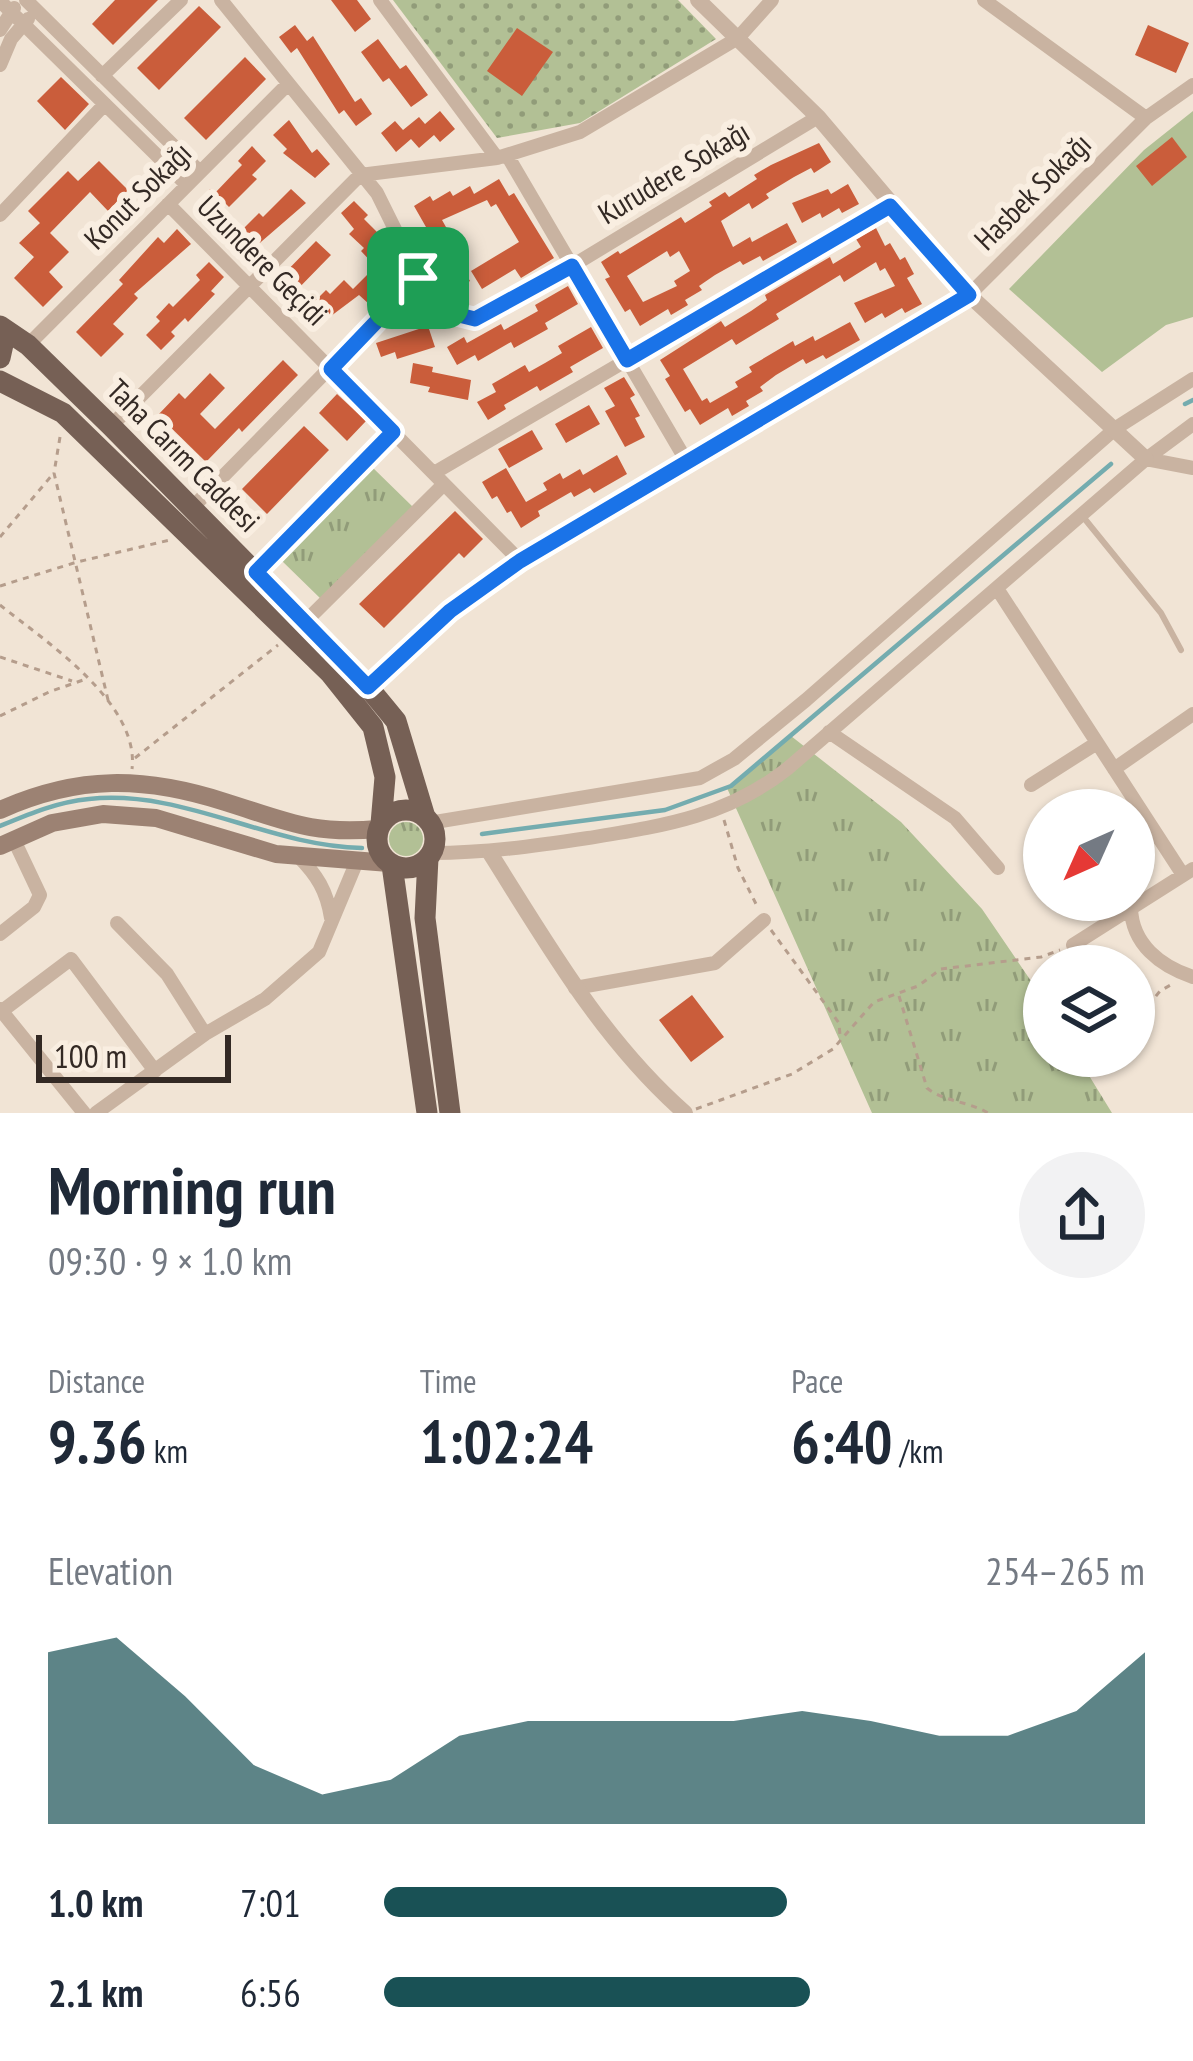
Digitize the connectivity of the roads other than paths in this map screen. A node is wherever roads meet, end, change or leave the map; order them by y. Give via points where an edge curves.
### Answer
1 (182, 0) edge
2 (221, 0) edge
3 (380, 0) edge
4 (698, 0) edge
5 (772, 0) edge
6 (988, 0) edge
7 (19, 5) edge
8 (22, 23) junction
9 (0, 29) edge
10 (738, 38) junction
11 (0, 65) edge
12 (102, 76) junction
13 (287, 85) junction
14 (1193, 85) edge
15 (105, 104) junction
16 (818, 117) junction
17 (1146, 118) junction
18 (502, 156) junction
19 (200, 172) junction
20 (360, 175) junction
21 (187, 185) junction
22 (168, 204) junction
23 (890, 206) junction
24 (0, 215) edge
25 (572, 266) junction
26 (418, 278) junction
27 (249, 286) junction
28 (969, 295) junction
29 (0, 327) edge
30 (28, 345) junction
31 (0, 358) edge
32 (627, 360) junction
33 (331, 369) junction
34 (1193, 379) edge
35 (0, 381) edge
36 (1193, 424) edge
37 (111, 426) junction
38 (1116, 428) junction
39 (393, 432) junction
40 (1146, 459) junction
41 (687, 462) junction
42 (1193, 468) edge
43 (439, 478) junction
44 (192, 508) junction
45 (1082, 516) junction
46 (520, 561) junction
47 (256, 572) junction
48 (998, 590) junction
49 (298, 628) junction
50 (1181, 650) dead end
51 (368, 687) junction
52 (1193, 714) edge
53 (830, 732) junction
54 (1097, 742) junction
55 (1114, 769) junction
56 (1031, 785) dead end
57 (0, 810) edge
58 (427, 820) junction
59 (380, 827) junction
60 (7, 843) edge
61 (490, 853) junction
62 (298, 856) junction
63 (430, 856) junction
64 (357, 861) junction
65 (390, 864) junction
66 (998, 868) dead end
67 (1188, 872) edge
68 (1155, 893) edge
69 (764, 920) road end
70 (1111, 921) edge
71 (1133, 921) edge
72 (117, 922) dead end
73 (332, 924) junction
74 (0, 934) edge
75 (1073, 945) dead end
76 (1189, 976) edge
77 (574, 988) junction
78 (1, 1010) edge
79 (205, 1034) junction
80 (155, 1070) junction
81 (677, 1111) edge
82 (84, 1113) edge
83 (96, 1113) edge
84 (427, 1113) edge
85 (450, 1113) edge

1 - 12 street
2 - 13 street, Kurudere Sokağı
3 - 18 street
4 - 10 street
5 - 10 street
6 - 17 street
7 - 8 street
7 - 9 street
7 - 12 street
8 - 11 street
8 - 15 street
10 - 16 street
10 - 18 street via 580,132
12 - 19 street
13 - 19 street, Konut Sokağı
13 - 20 street, Kurudere Sokağı
14 - 17 street, Hasbek Sokağı
15 - 21 street
15 - 24 street
16 - 23 street
16 - 25 street, Kurudere Sokağı
17 - 28 street, Hasbek Sokağı
18 - 20 street
18 - 25 street
19 - 21 street, Konut Sokağı
20 - 26 street, Kurudere Sokağı
20 - 27 street
21 - 22 street, Konut Sokağı
22 - 27 street, Uzundere Geçidi
22 - 30 street, Konut Sokağı
23 - 28 street
23 - 32 street
25 - 26 street, Kurudere Sokağı via 475,319 447,312
25 - 32 street
26 - 33 street
27 - 33 street, Uzundere Geçidi
27 - 37 street
28 - 38 street
28 - 41 street, Hasbek Sokağı
29 - 30 main road, Taha Carım Caddesi
29 - 31 main road
30 - 37 main road, Taha Carım Caddesi
32 - 41 street
32 - 43 street
33 - 39 street, Uzundere Geçidi
33 - 44 street
34 - 38 street
35 - 49 main road, Taha Carım Caddesi via 64,413 189,536
36 - 40 street
37 - 44 main road, Taha Carım Caddesi
38 - 40 street
38 - 58 street via 806,700 700,778
39 - 43 street, Uzundere Geçidi
39 - 47 street
40 - 42 street
40 - 45 street
41 - 46 street, Hasbek Sokağı
43 - 46 street, Uzundere Geçidi
43 - 49 street
44 - 47 main road, Taha Carım Caddesi
45 - 48 street
45 - 50 lane
46 - 51 street, Hasbek Sokağı via 450,611
47 - 49 main road, Taha Carım Caddesi
48 - 53 street
48 - 54 street
49 - 51 main road, Taha Carım Caddesi
49 - 59 main road, Taha Carım Caddesi via 373,727 386,777
51 - 58 main road, Taha Carım Caddesi via 396,721
52 - 55 street
53 - 61 street via 721,810
53 - 66 street via 955,818
54 - 55 street
54 - 56 street
55 - 67 street
57 - 59 main road via 42,791 101,781 162,785 316,831
58 - 59 main road via 396,812
58 - 63 main road via 435,837
59 - 65 main road via 378,848
60 - 62 main road via 52,823 103,814 157,818
60 - 74 street via 40,895
61 - 63 street
61 - 77 street
62 - 64 main road
62 - 73 street via 317,874
63 - 65 main road via 411,868
63 - 85 main road via 425,918
64 - 65 main road
64 - 73 street
65 - 84 main road
67 - 68 street
69 - 77 street via 715,963
70 - 75 street
71 - 76 street via 1144,949
72 - 79 street via 166,974
73 - 79 street via 319,952 265,999
77 - 81 street
78 - 80 street via 70,959
78 - 82 street
79 - 80 street
80 - 83 street

